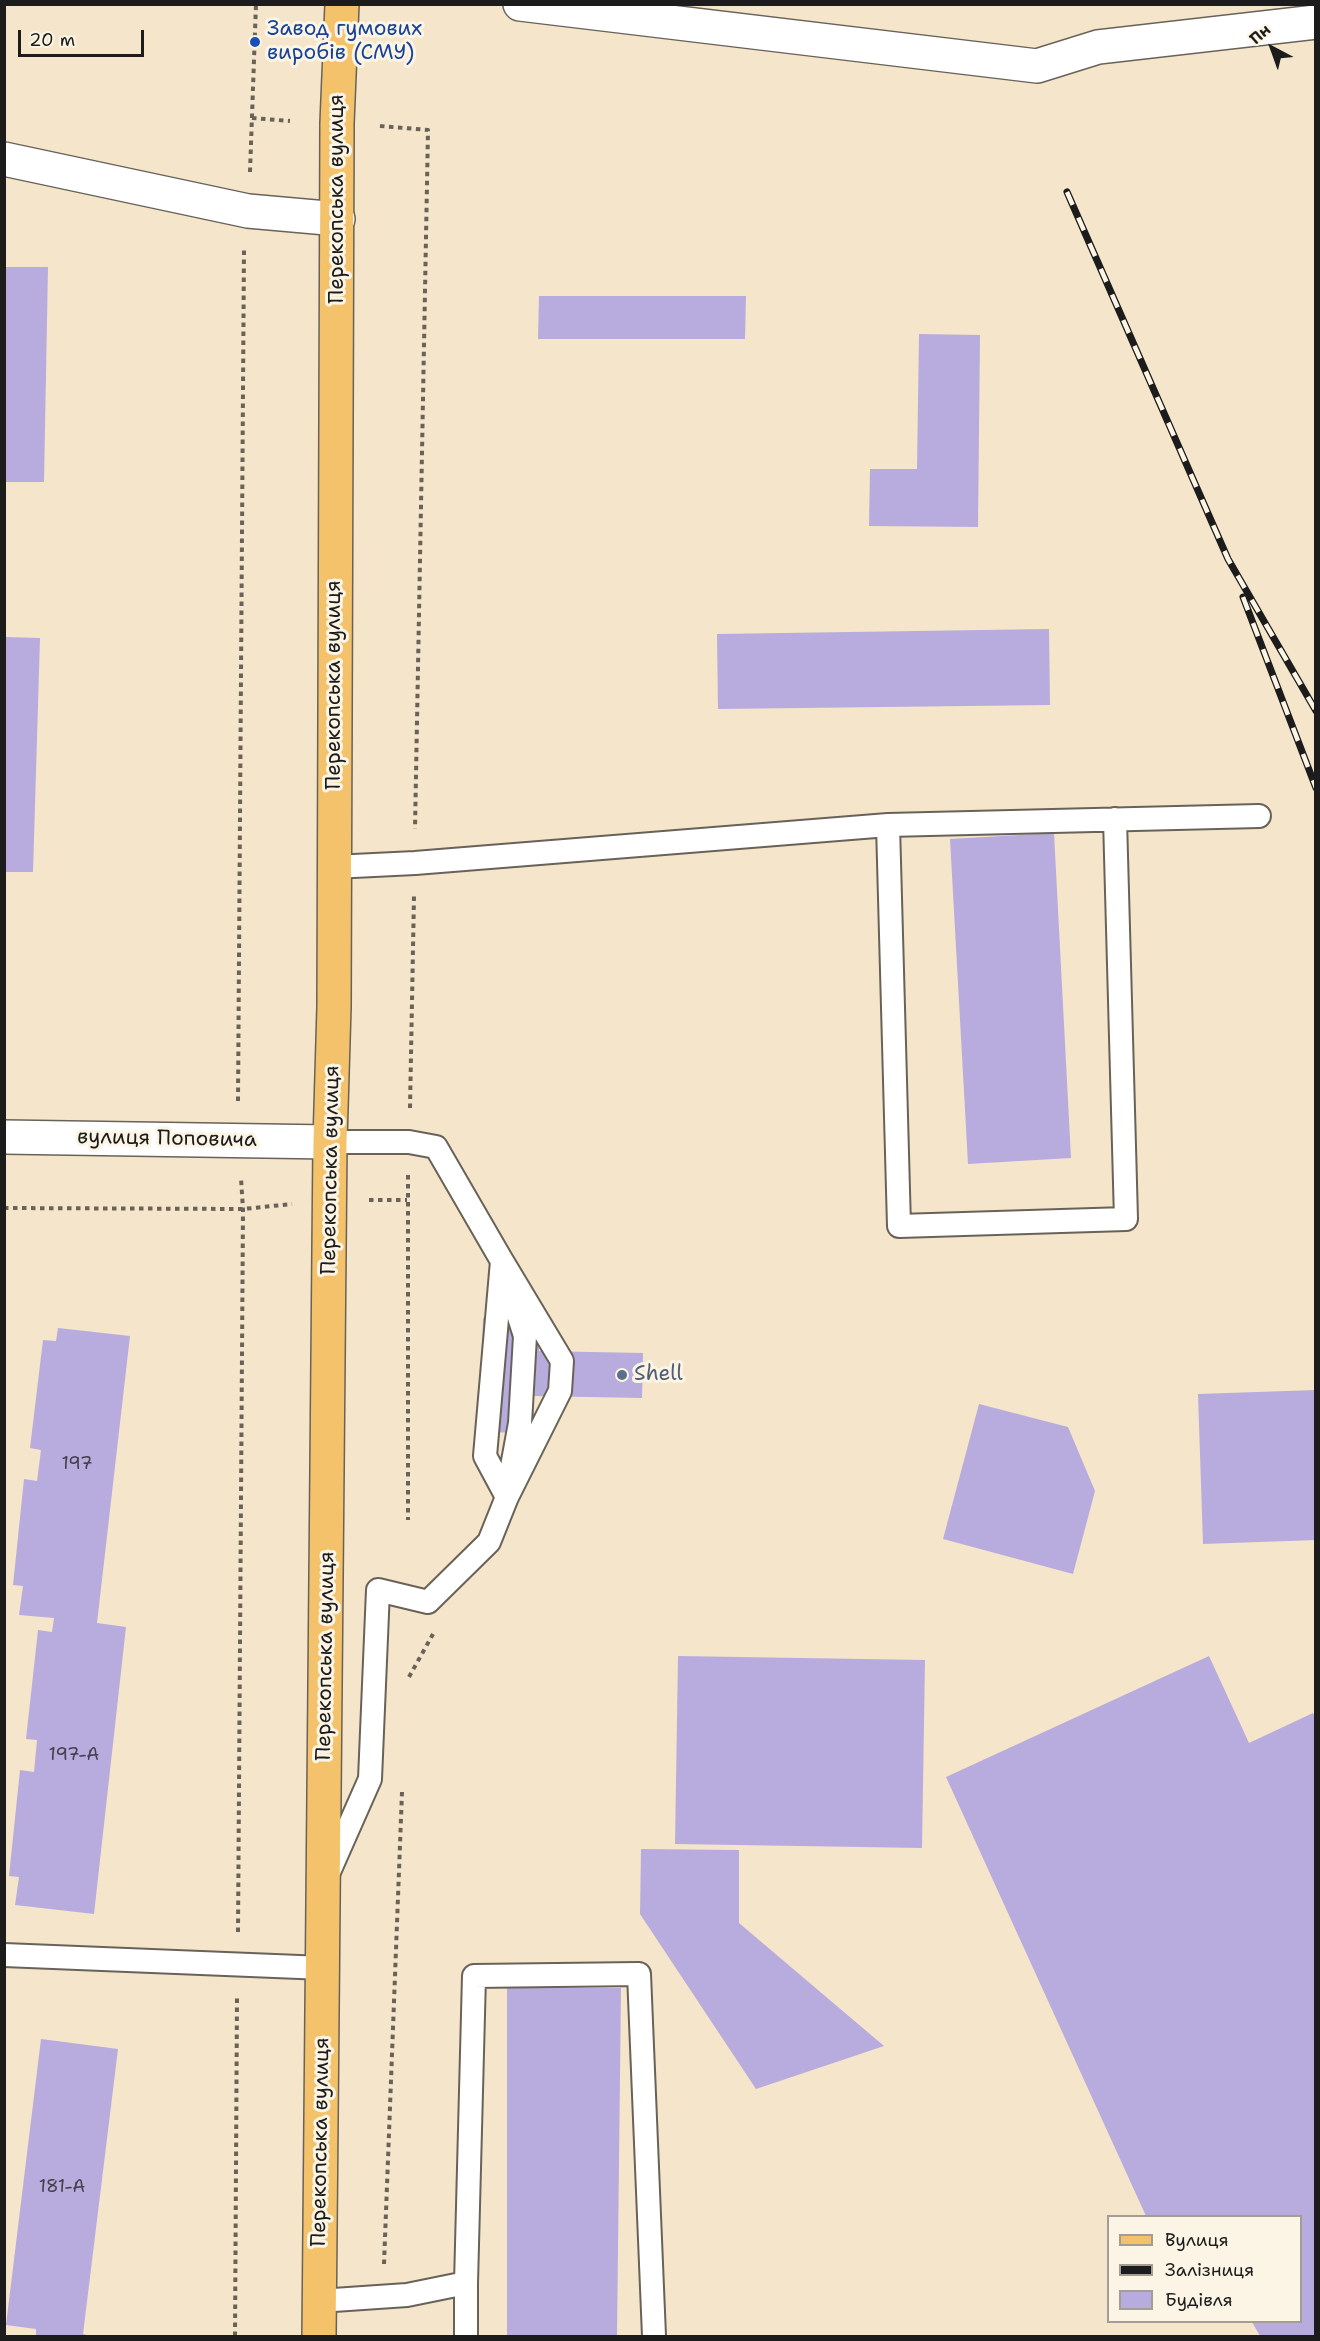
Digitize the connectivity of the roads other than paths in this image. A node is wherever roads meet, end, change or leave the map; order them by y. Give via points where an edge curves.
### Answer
1 (342, 4) edge
2 (520, 4) edge
3 (1316, 22) edge
4 (4, 159) edge
5 (339, 219) junction
6 (1259, 816) dead end
7 (1115, 819) junction
8 (888, 825) junction
9 (333, 867) junction
10 (4, 1137) edge
11 (330, 1142) junction
12 (501, 1261) junction
13 (507, 1497) junction
14 (323, 1884) junction
15 (4, 1955) edge
16 (324, 1968) junction
17 (466, 2283) junction
18 (319, 2301) junction
19 (319, 2337) edge
20 (466, 2337) edge
21 (654, 2337) edge

1 - 5 main road, Перекопська вулиця via 337,123
2 - 3 street via 1037,66 1098,47
4 - 5 street via 248,211
5 - 9 main road, Перекопська вулиця
6 - 7 lane
7 - 8 lane
7 - 8 lane via 1126,1219 899,1226
8 - 9 lane
9 - 11 main road, Перекопська вулиця
10 - 11 street, вулиця Поповича
11 - 12 lane via 409,1142 436,1147
11 - 14 main road, Перекопська вулиця
12 - 13 lane via 525,1336 520,1423
12 - 13 lane via 485,1455
12 - 13 lane via 562,1361 560,1391
13 - 14 lane via 489,1542 428,1602 378,1590 370,1779
14 - 16 main road, Перекопська вулиця
15 - 16 lane
16 - 18 main road, Перекопська вулиця
17 - 18 lane via 407,2295
17 - 20 lane
17 - 21 lane via 474,1976 639,1974
18 - 19 main road, Перекопська вулиця

